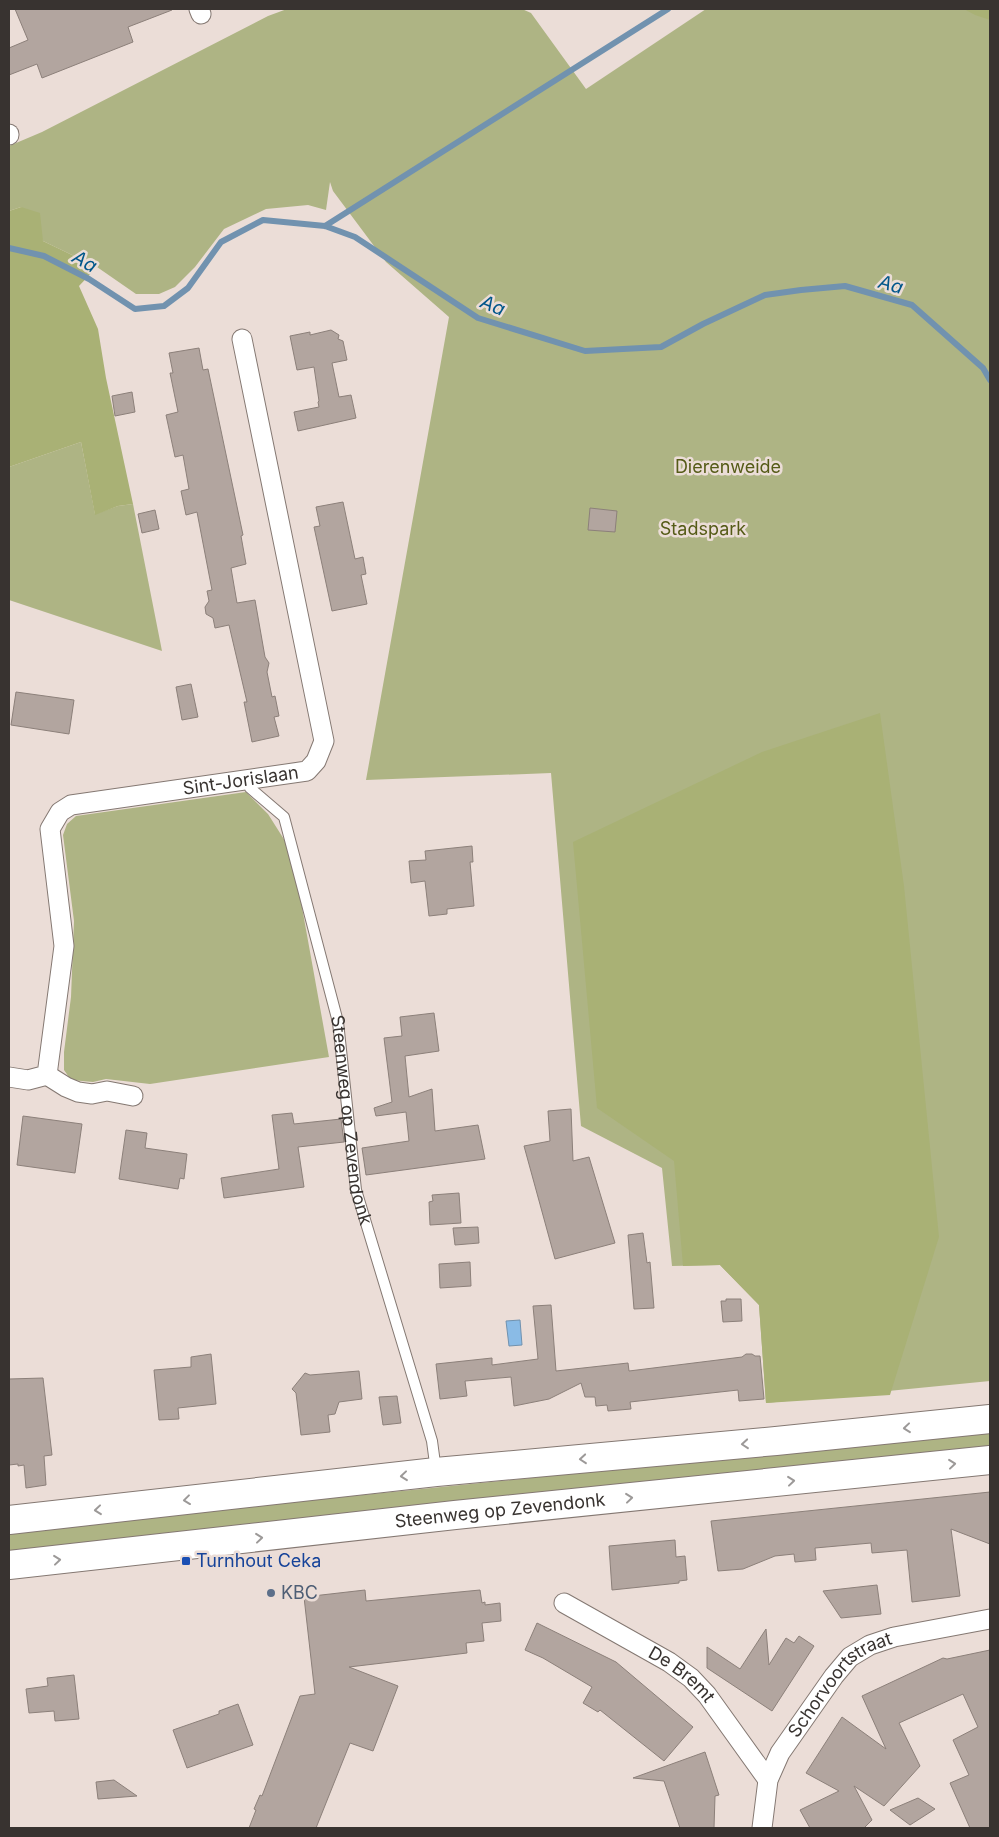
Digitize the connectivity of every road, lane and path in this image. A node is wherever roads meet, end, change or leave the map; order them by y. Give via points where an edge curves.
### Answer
1 (242, 339) dead end
2 (248, 780) junction
3 (47, 1075) junction
4 (9, 1077) edge
5 (133, 1096) dead end
6 (990, 1419) edge
7 (990, 1460) edge
8 (436, 1472) junction
9 (9, 1520) edge
10 (9, 1565) edge
11 (564, 1603) dead end
12 (990, 1619) edge
13 (768, 1780) junction
14 (762, 1828) edge

1 - 2 street, Sint-Jorislaan via 324,741 307,771
2 - 3 street, Sint-Jorislaan via 71,805 60,812 50,829 64,946
2 - 8 lane, Steenweg op Zevendonk via 250,788 284,817 338,1022 356,1190 432,1441
3 - 4 street via 28,1080
3 - 5 street via 78,1092 106,1091
6 -> 8 main road
10 -> 7 main road, Steenweg op Zevendonk
8 -> 9 main road
11 - 13 street, De Bremt via 669,1662 691,1678 707,1695
12 - 13 street, Schorvoortstraat via 894,1637 870,1645 850,1657 780,1753
13 - 14 street, Schorvoortstraat

